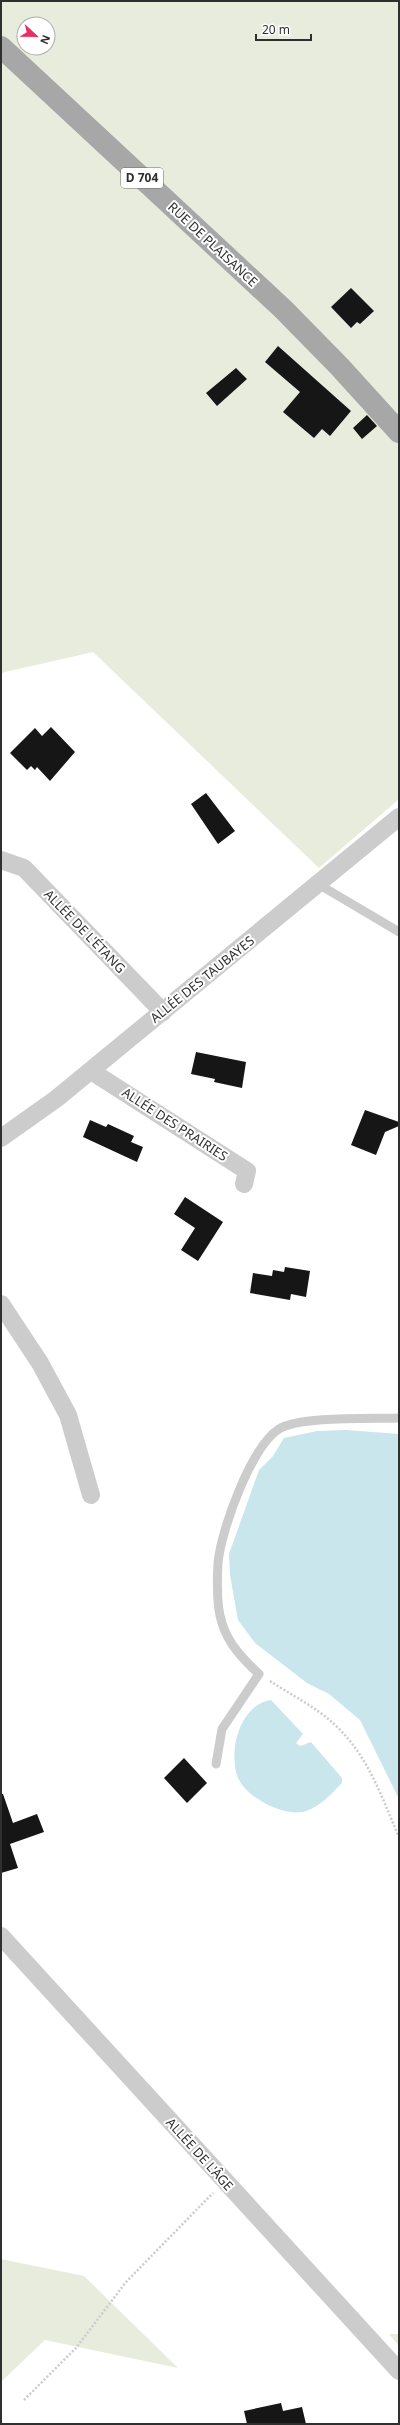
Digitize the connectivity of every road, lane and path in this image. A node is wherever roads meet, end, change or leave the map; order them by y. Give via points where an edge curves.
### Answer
1 (1, 47) edge
2 (399, 432) edge
3 (399, 817) edge
4 (1, 860) edge
5 (318, 884) junction
6 (399, 932) edge
7 (163, 1012) junction
8 (91, 1070) junction
9 (1, 1138) edge
10 (244, 1184) dead end
11 (1, 1304) edge
12 (399, 1418) edge
13 (91, 1495) dead end
14 (260, 1674) junction
15 (216, 1764) dead end
16 (399, 1837) edge
17 (1, 1936) edge
18 (225, 2181) junction
19 (399, 2371) edge
20 (24, 2400) dead end

1 - 2 main road, RUE DE PLAISANCE / D 704 via 283,309 340,366
3 - 5 street, ALLÉE DES TAUBAYES
4 - 7 street, ALLÉE DE L'ÉTANG via 24,868
5 - 6 lane
5 - 7 street, ALLÉE DES TAUBAYES
7 - 8 street, ALLÉE DES TAUBAYES
8 - 9 street, ALLÉE DES TAUBAYES via 56,1099
8 - 10 street, ALLÉE DES PRAIRIES via 247,1171
11 - 13 street via 40,1363 68,1416
12 - 14 lane via 307,1421 279,1429 265,1443 250,1466 223,1534 218,1562 218,1595 222,1624 240,1656
14 - 15 lane via 222,1729
14 - 16 path via 333,1722 353,1743 368,1765
17 - 18 street, ALLÉE DE L'ÂGE
18 - 19 street, ALLÉE DE L'ÂGE
18 - 20 path via 126,2282 76,2348

